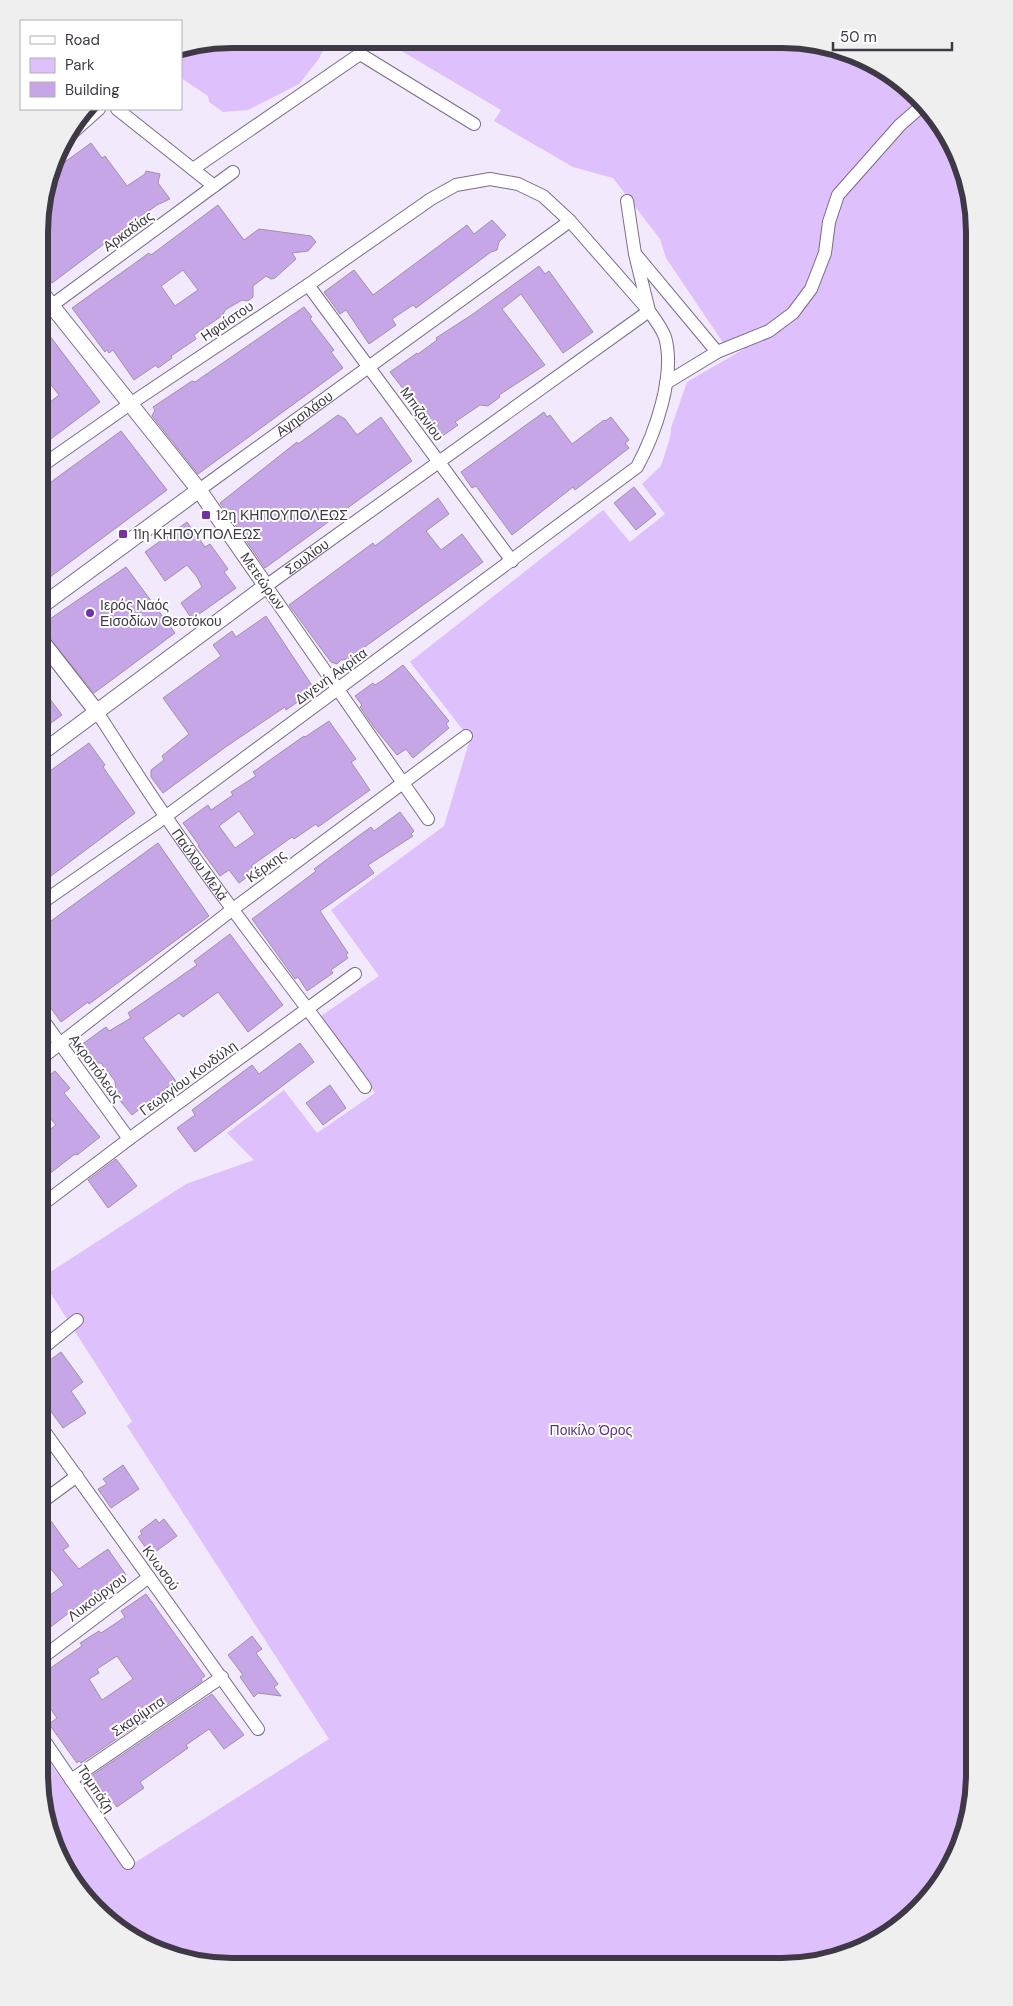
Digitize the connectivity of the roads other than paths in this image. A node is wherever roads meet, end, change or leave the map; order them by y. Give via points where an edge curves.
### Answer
1 (919, 109) edge
2 (98, 110) edge
3 (118, 110) edge
4 (474, 124) dead end
5 (81, 125) edge
6 (192, 169) junction
7 (233, 172) dead end
8 (214, 186) junction
9 (627, 201) dead end
10 (570, 222) junction
11 (635, 254) junction
12 (308, 285) junction
13 (48, 309) edge
14 (649, 311) junction
15 (48, 312) edge
16 (717, 352) junction
17 (370, 368) junction
18 (666, 383) junction
19 (130, 404) junction
20 (48, 461) edge
21 (439, 463) junction
22 (200, 490) junction
23 (512, 561) junction
24 (266, 586) junction
25 (48, 601) edge
26 (48, 649) edge
27 (339, 689) junction
28 (97, 712) junction
29 (466, 736) dead end
30 (48, 748) edge
31 (404, 784) junction
32 (165, 817) junction
33 (428, 818) dead end
34 (48, 898) edge
35 (233, 909) junction
36 (355, 974) dead end
37 (309, 1009) junction
38 (48, 1028) edge
39 (60, 1045) junction
40 (48, 1054) edge
41 (365, 1087) dead end
42 (129, 1139) junction
43 (48, 1200) edge
44 (77, 1320) dead end
45 (48, 1344) edge
46 (48, 1437) edge
47 (76, 1476) junction
48 (48, 1497) edge
49 (149, 1577) junction
50 (48, 1653) edge
51 (222, 1677) junction
52 (258, 1729) dead end
53 (48, 1747) edge
54 (71, 1780) junction
55 (128, 1862) dead end

1 - 16 street via 900,125 838,196 829,222 825,253 811,289 793,313 769,331
2 - 5 street
3 - 6 street
4 - 6 street via 360,54
6 - 8 street
7 - 8 street, Αρκαδίας
8 - 13 street, Αρκαδίας
9 - 11 street
10 - 12 street, Ηφαίστου via 543,196 518,184 490,179 456,185
10 - 14 street, Ηφαίστου
10 - 17 street, Αγησιλάου
11 - 14 street
11 - 16 street
12 - 17 street, Μπιζανίου
12 - 19 street, Ηφαίστου
14 - 18 street via 665,338 668,355
14 - 21 street, Σουλίου
15 - 19 street, Μετεώρων
16 - 18 street
17 - 21 street, Μπιζανίου
17 - 22 street, Αγησιλάου
18 - 23 street, Διγενή Ακρίτα via 653,436 637,467
19 - 20 street, Ηφαίστου
19 - 22 street, Μετεώρων
21 - 23 street, Μπιζανίου
21 - 24 street, Σουλίου
22 - 24 street, Μετεώρων
22 - 25 street, Αγησιλάου
23 - 27 street, Διγενή Ακρίτα
24 - 27 street, Μετεώρων
24 - 28 street, Σουλίου
26 - 28 street, Παύλου Μελά
27 - 31 street, Μετεώρων
27 - 32 street, Διγενή Ακρίτα
28 - 30 street, Σουλίου
28 - 32 street, Παύλου Μελά
29 - 31 street, Κέρκης
31 - 33 street, Μετεώρων
31 - 35 street, Κέρκης
32 - 34 street, Διγενή Ακρίτα
32 - 35 street, Παύλου Μελά
35 - 37 street, Παύλου Μελά
35 - 39 street, Κέρκης
36 - 37 street, Γεωργίου Κονδύλη
37 - 41 street, Παύλου Μελά
37 - 42 street, Γεωργίου Κονδύλη
38 - 39 street, Ακροπόλεως
39 - 40 street, Κέρκης
39 - 42 street, Ακροπόλεως
42 - 43 street, Γεωργίου Κονδύλη
44 - 45 street
46 - 47 street, Κνωσού
47 - 48 street
47 - 49 street, Κνωσού
49 - 50 street, Λυκούργου
49 - 51 street, Κνωσού
51 - 52 street, Κνωσού
51 - 54 street, Σκαρίμπα
53 - 54 street, Τομπάζη
54 - 55 street, Τομπάζη

